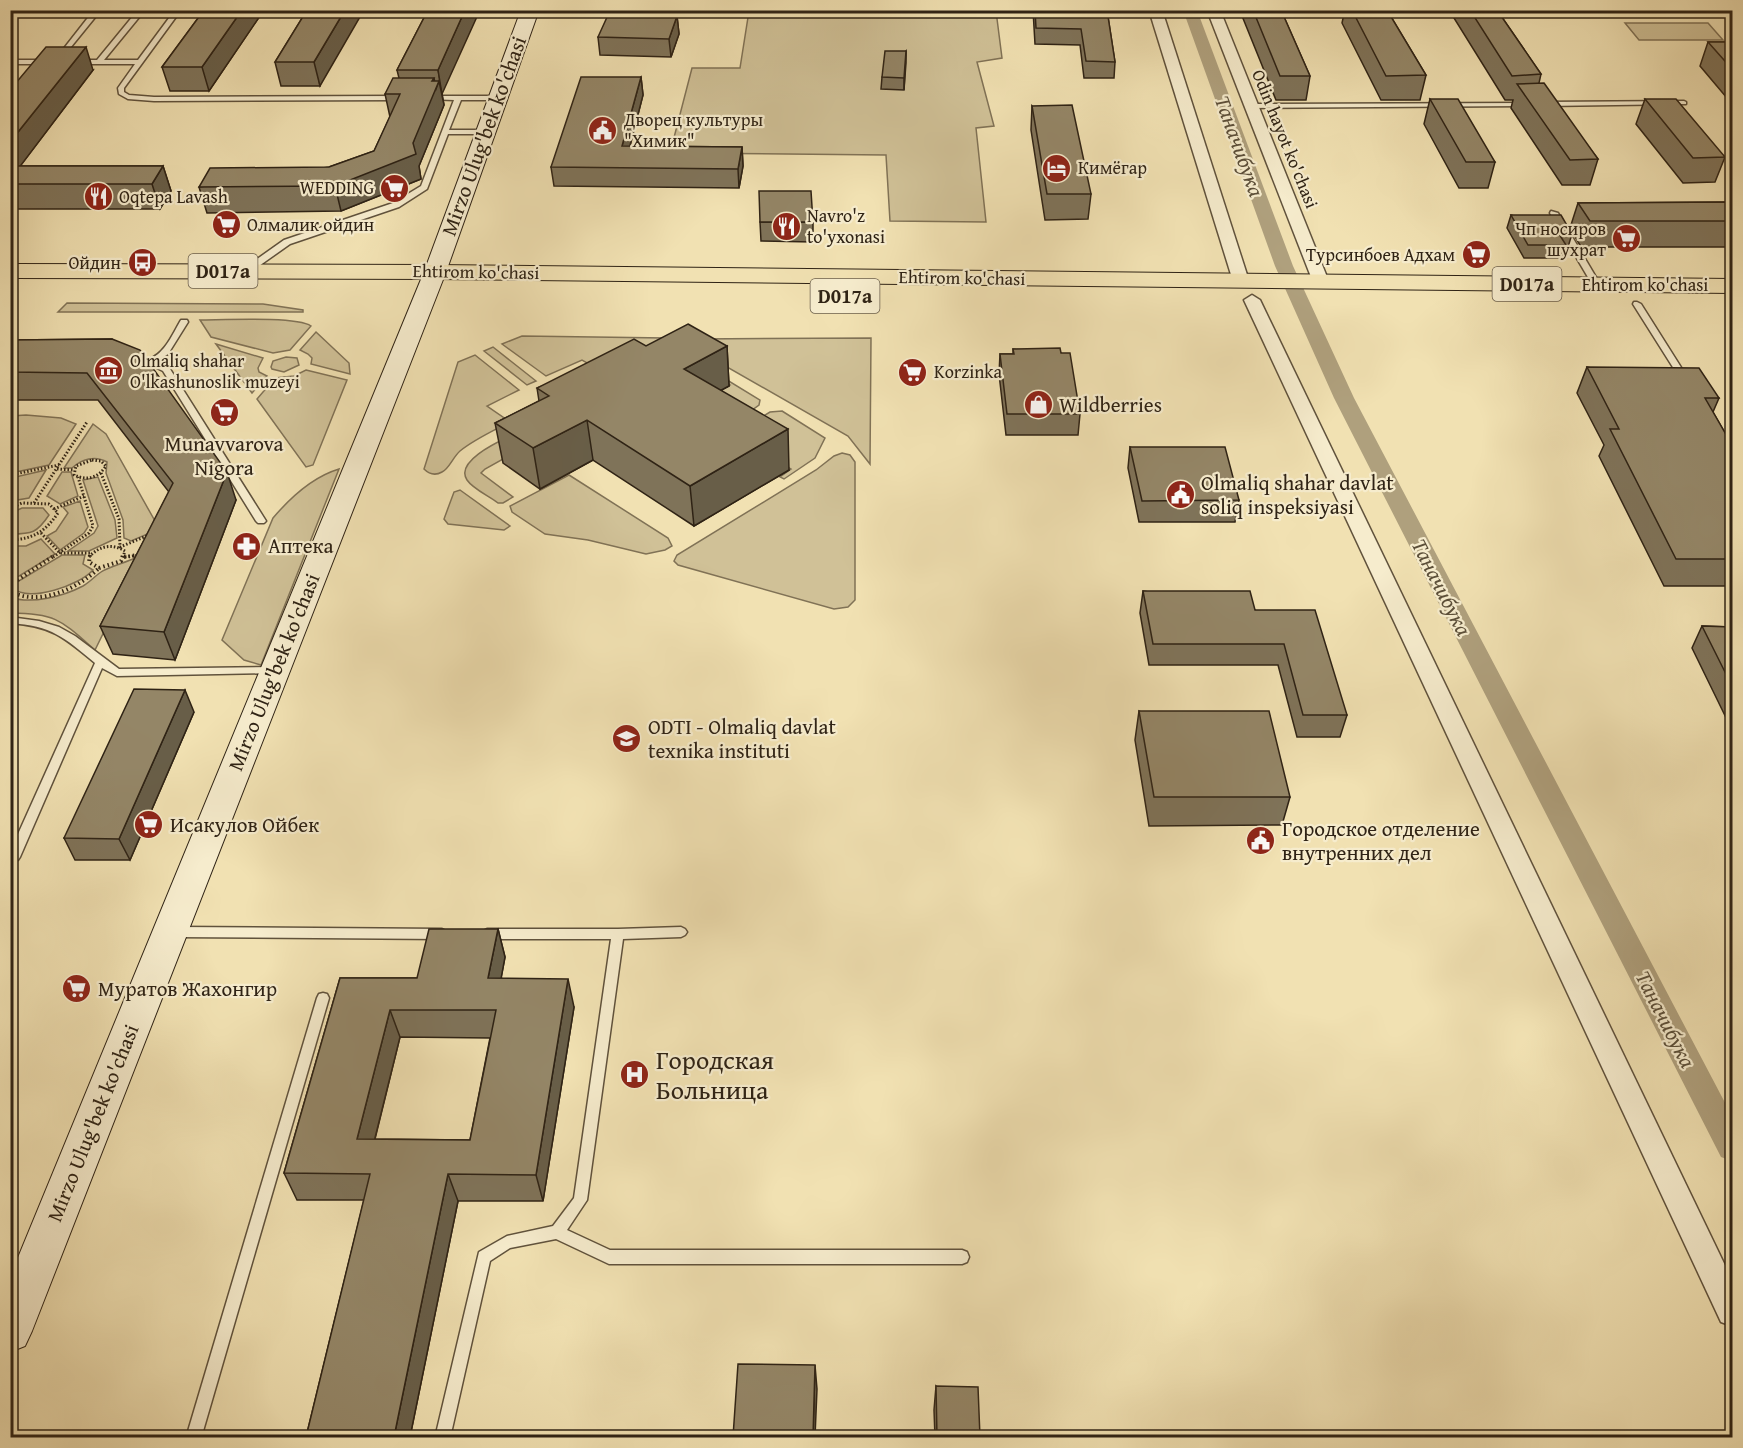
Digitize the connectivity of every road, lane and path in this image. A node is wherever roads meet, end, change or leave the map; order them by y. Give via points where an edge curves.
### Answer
1 (98, 10) edge
2 (142, 10) edge
3 (178, 10) edge
4 (530, 10) edge
5 (1155, 10) edge
6 (1213, 10) edge
7 (10, 62) edge
8 (55, 62) junction
9 (99, 62) junction
10 (140, 62) junction
11 (412, 98) edge
12 (424, 98) edge
13 (458, 98) junction
14 (498, 98) junction
15 (1684, 103) dead end
16 (1527, 104) edge
17 (1538, 104) edge
18 (1251, 105) junction
19 (445, 132) junction
20 (485, 132) junction
21 (1554, 213) edge
22 (10, 271) edge
23 (246, 271) junction
24 (431, 282) junction
25 (1596, 284) junction
26 (1732, 286) edge
27 (10, 291) edge
28 (1326, 292) junction
29 (1252, 294) junction
30 (1637, 304) junction
31 (1732, 305) edge
32 (184, 322) dead end
33 (121, 360) edge
34 (150, 362) junction
35 (1693, 392) edge
36 (87, 422) dead end
37 (57, 467) junction
38 (74, 470) junction
39 (101, 473) junction
40 (10, 475) edge
41 (78, 477) junction
42 (84, 496) junction
43 (34, 503) junction
44 (10, 508) edge
45 (54, 509) junction
46 (261, 521) dead end
47 (41, 533) junction
48 (149, 535) edge
49 (11, 540) edge
50 (120, 547) junction
51 (60, 553) junction
52 (92, 553) junction
53 (141, 555) edge
54 (124, 557) junction
55 (99, 568) junction
56 (10, 585) edge
57 (10, 591) edge
58 (10, 620) edge
59 (99, 664) junction
60 (275, 670) junction
61 (14, 857) dead end
62 (169, 932) junction
63 (681, 932) dead end
64 (453, 934) edge
65 (476, 934) edge
66 (618, 934) junction
67 (322, 998) dead end
68 (557, 1233) junction
69 (962, 1257) dead end
70 (21, 1277) edge
71 (1732, 1312) edge
72 (10, 1331) edge
73 (193, 1437) edge
74 (442, 1437) edge

1 - 8 lane
2 - 9 lane
3 - 10 lane
4 - 14 main road, Mirzo Ulug'bek ko'chasi
5 - 29 street
6 - 18 street, Odin hayot ko'chasi
7 - 8 lane
8 - 9 lane
9 - 10 lane
10 - 11 lane via 121,88 121,93 128,97
12 - 13 lane
13 - 14 lane
13 - 19 lane
14 - 20 main road, Mirzo Ulug'bek ko'chasi
15 - 17 lane
16 - 18 lane
18 - 28 street, Odin hayot ko'chasi
19 - 20 lane
19 - 23 lane via 424,187 408,199 287,242
20 - 24 main road, Mirzo Ulug'bek ko'chasi
21 - 25 lane
22 - 23 main road, Ehtirom ko'chasi / D017a
23 - 24 main road, Ehtirom ko'chasi / D017a
24 - 27 main road, Ehtirom ko'chasi / D017a
24 - 29 main road, Ehtirom ko'chasi / D017a
24 - 60 main road, Mirzo Ulug'bek ko'chasi
25 - 26 main road, Ehtirom ko'chasi / D017a
25 - 28 main road, Ehtirom ko'chasi / D017a
28 - 29 main road, Ehtirom ko'chasi / D017a
28 - 30 main road, Ehtirom ko'chasi / D017a
29 - 71 street
30 - 31 main road, Ehtirom ko'chasi / D017a
30 - 35 lane
32 - 34 lane via 165,352
33 - 34 lane
34 - 46 lane via 166,369
36 - 37 path
37 - 38 path
37 - 40 path
37 - 43 path
38 - 39 path via 97,460 106,466
38 - 41 path
39 - 41 path
39 - 50 path via 119,519
41 - 42 path
42 - 45 path
42 - 51 path via 93,526
43 - 44 path
43 - 45 path via 49,504
45 - 47 path via 58,513 48,530
47 - 49 path via 26,540
47 - 51 path
48 - 50 path
50 - 52 path via 106,546
50 - 54 path via 125,550
51 - 52 path
51 - 56 path
52 - 55 path via 89,562
53 - 54 path
54 - 55 path via 116,564
55 - 57 path via 81,584 50,594 20,597
58 - 59 lane via 57,629
59 - 60 lane via 117,673
59 - 61 lane
60 - 62 main road, Mirzo Ulug'bek ko'chasi
62 - 64 lane
62 - 70 main road, Mirzo Ulug'bek ko'chasi
63 - 66 lane
65 - 66 lane
66 - 68 lane via 580,1200
67 - 73 lane
68 - 69 lane via 609,1257
68 - 74 lane via 507,1242 484,1257
70 - 72 main road, Mirzo Ulug'bek ko'chasi

